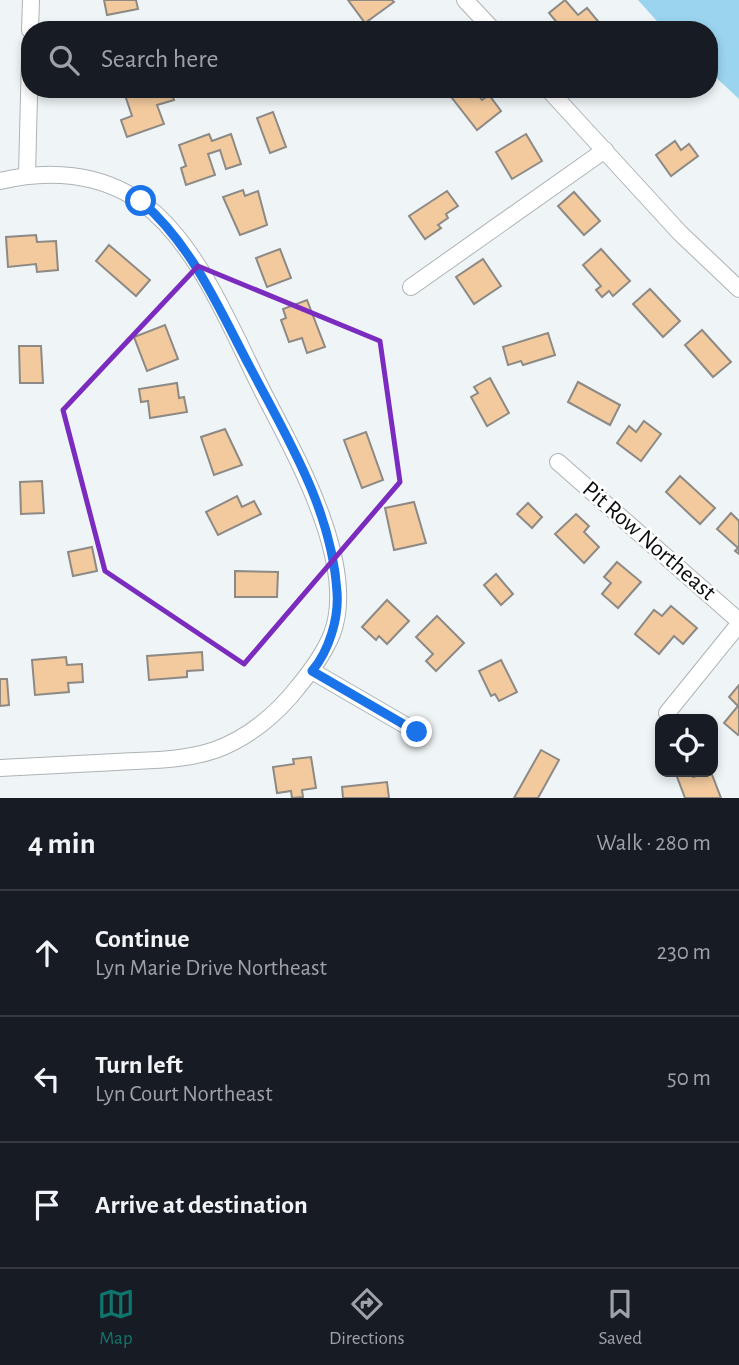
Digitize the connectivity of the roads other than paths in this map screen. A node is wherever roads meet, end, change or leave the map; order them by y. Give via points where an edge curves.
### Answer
1 (31, 0) edge
2 (465, 0) edge
3 (30, 21) edge
4 (485, 21) edge
5 (29, 98) edge
6 (556, 98) edge
7 (605, 150) junction
8 (27, 174) junction
9 (0, 181) edge
10 (411, 287) dead end
11 (739, 289) edge
12 (558, 462) dead end
13 (739, 622) edge
14 (312, 671) junction
15 (667, 713) dead end
16 (417, 732) dead end
17 (0, 768) edge

1 - 3 street
2 - 4 street
5 - 8 street
6 - 7 street
7 - 10 street
7 - 11 street via 680,233
8 - 9 street
8 - 14 street via 104,181 141,201 165,222 193,259 291,446 322,517 338,594 333,632
12 - 13 street, Pit Row Northeast
13 - 15 street
14 - 16 street
14 - 17 street via 263,724 216,750 176,759

